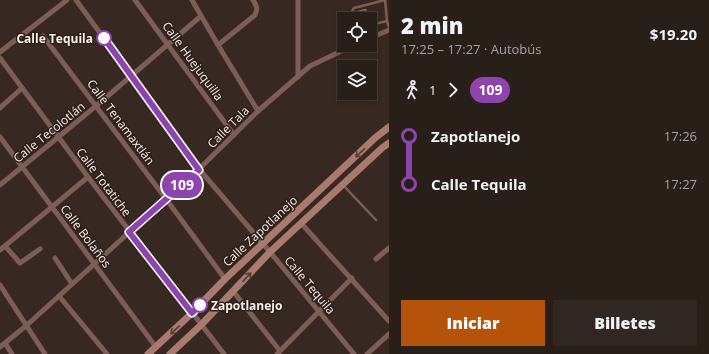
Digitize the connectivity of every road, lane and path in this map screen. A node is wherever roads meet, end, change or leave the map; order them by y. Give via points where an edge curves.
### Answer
1 (67, 0) edge
2 (76, 0) edge
3 (135, 0) edge
4 (192, 0) edge
5 (252, 0) edge
6 (298, 0) edge
7 (385, 0) edge
8 (352, 12) edge
9 (201, 16) junction
10 (387, 21) junction
11 (377, 23) edge
12 (389, 27) edge
13 (389, 30) edge
14 (377, 35) edge
15 (43, 36) dead end
16 (168, 44) junction
17 (218, 45) junction
18 (0, 52) edge
19 (339, 52) edge
20 (0, 58) edge
21 (131, 76) junction
22 (298, 77) junction
23 (22, 88) junction
24 (96, 106) junction
25 (0, 108) edge
26 (258, 111) junction
27 (389, 127) edge
28 (234, 135) junction
29 (58, 136) junction
30 (0, 137) edge
31 (389, 143) edge
32 (22, 166) junction
33 (199, 170) junction
34 (88, 177) junction
35 (343, 184) junction
36 (0, 185) edge
37 (166, 199) junction
38 (52, 207) junction
39 (376, 220) dead end
40 (301, 224) junction
41 (129, 232) junction
42 (262, 244) junction
43 (5, 246) junction
44 (389, 248) edge
45 (0, 250) edge
46 (40, 250) dead end
47 (270, 252) junction
48 (55, 258) dead end
49 (376, 259) dead end
50 (95, 264) junction
51 (352, 278) junction
52 (224, 279) junction
53 (72, 284) junction
54 (0, 285) edge
55 (233, 291) junction
56 (59, 296) junction
57 (319, 312) junction
58 (192, 313) junction
59 (389, 321) edge
60 (27, 325) junction
61 (201, 325) junction
62 (389, 334) edge
63 (5, 343) junction
64 (0, 347) edge
65 (156, 347) junction
66 (279, 352) edge
67 (12, 354) edge
68 (45, 354) edge
69 (107, 354) edge
70 (148, 354) edge
71 (170, 354) edge
72 (224, 354) edge
73 (354, 354) edge
74 (367, 354) edge

1 - 18 street
2 - 21 street, Calle Tequila
3 - 16 street, Calle Huejuquilla
4 - 9 street
5 - 17 street via 256,5 255,15
6 - 22 street
7 - 8 lane via 354,8
7 - 10 lane
9 - 16 street, Calle Tecolotlán
9 - 17 street
10 - 11 lane
10 - 12 lane
13 - 14 street
15 - 24 street, Calle Tenamaxtlán
16 - 21 street, Calle Tecolotlán
16 - 28 street, Calle Huejuquilla
17 - 26 street
19 - 22 street, Calle Tala via 318,62
20 - 23 street, Calle Totatiche
21 - 24 street, Calle Tecolotlán
21 - 33 street, Calle Tequila
22 - 26 street, Calle Tala
23 - 25 street
23 - 29 street, Calle Totatiche
24 - 29 street, Calle Tecolotlán
24 - 37 street, Calle Tenamaxtlán
26 - 28 street, Calle Tala
27 -> 42 street, Calle Zapotlanejo
28 - 33 street, Calle Tala
29 - 32 street, Calle Tecolotlán
29 - 34 street, Calle Totatiche
30 - 32 street, Calle Bolaños
31 - 35 street, Calle Zapotlanejo
32 - 36 street, Calle Tecolotlán
32 - 38 street, Calle Bolaños
33 - 37 street, Calle Tala
33 - 42 street, Calle Tequila
34 - 38 street
34 - 41 street, Calle Totatiche
35 - 39 lane
35 - 40 street, Calle Zapotlanejo
37 - 41 street, Calle Tala
37 - 52 street, Calle Tenamaxtlán
38 - 43 street
38 - 50 street, Calle Bolaños
40 - 47 street, Calle Zapotlanejo
40 - 51 street
41 - 50 street, Calle Tala
41 - 58 street, Calle Totatiche
42 - 47 street, Calle Tequila
42 - 52 street, Calle Zapotlanejo
43 - 45 street
43 - 46 street via 20,263
44 - 49 street
55 -> 47 street, Calle Zapotlanejo
47 - 57 street, Calle Tequila
48 - 53 street
50 - 53 street, Calle Tala
50 - 65 street, Calle Bolaños
51 - 57 street
51 - 59 street
52 - 58 street, Calle Zapotlanejo
53 - 56 street, Calle Tala
54 - 60 street
55 - 61 street, Calle Zapotlanejo
55 - 66 street
56 - 60 street, Calle Tala
56 - 69 street
57 - 66 street
57 - 73 street, Calle Tequila
58 - 61 street, Calle Totatiche
58 -> 65 street, Calle Zapotlanejo
60 - 63 street, Calle Tala
60 - 68 street
61 - 71 street, Calle Zapotlanejo
61 - 72 street, Calle Totatiche
62 - 74 street
63 - 64 street, Calle Tala
63 - 67 street
65 - 70 street, Calle Zapotlanejo

